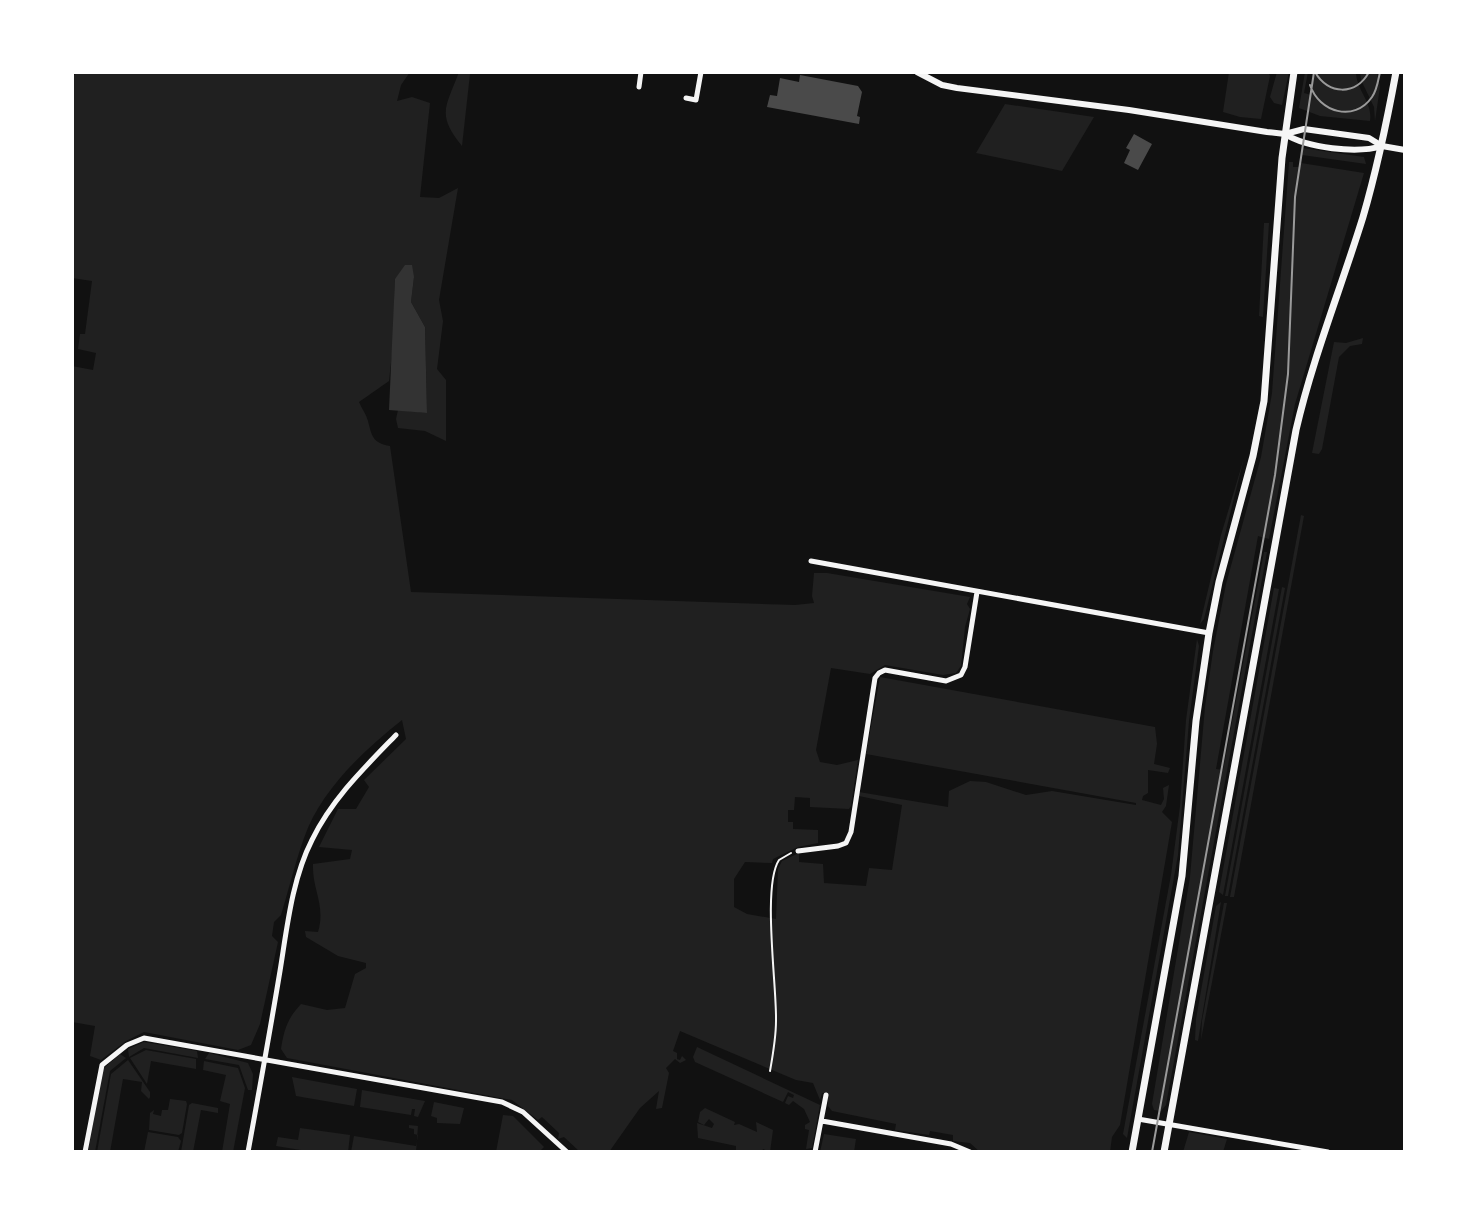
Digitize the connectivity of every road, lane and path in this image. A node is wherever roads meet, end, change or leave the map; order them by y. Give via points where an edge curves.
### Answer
1 (641, 72) edge
2 (701, 72) edge
3 (917, 72) edge
4 (1294, 72) edge
5 (1396, 72) edge
6 (639, 87) dead end
7 (686, 98) dead end
8 (1285, 134) junction
9 (1382, 146) junction
10 (1405, 150) edge
11 (811, 561) dead end
12 (977, 592) junction
13 (1209, 633) junction
14 (396, 735) dead end
15 (798, 851) joint
16 (265, 1060) junction
17 (770, 1071) dead end
18 (826, 1095) dead end
19 (1138, 1119) junction
20 (822, 1121) junction
21 (1169, 1124) junction
22 (85, 1152) edge
23 (248, 1152) edge
24 (567, 1152) edge
25 (815, 1152) edge
26 (970, 1152) edge
27 (1132, 1152) edge
28 (1164, 1152) edge
29 (1328, 1152) edge

1 - 6 street
2 - 7 street via 696,100
3 - 8 street via 957,88
4 - 8 main road
5 - 9 main road
8 - 9 street via 1297,142 1366,151
8 - 9 street via 1299,128 1369,138
8 - 13 main road via 1264,401
9 - 10 street
9 - 21 main road via 1296,430
11 - 12 street
12 - 13 street
12 - 15 street via 961,675 946,681 893,670 875,678 851,832 838,846
13 - 19 main road via 1182,876
14 - 16 street via 347,785 307,850
15 - 17 path via 779,860 774,872 776,1020
16 - 22 street via 135,1041 102,1065
16 - 23 street
16 - 24 street via 503,1102 523,1112
18 - 20 street
19 - 21 street
19 - 27 main road
20 - 25 street
20 - 26 street
21 - 28 main road
21 - 29 street

